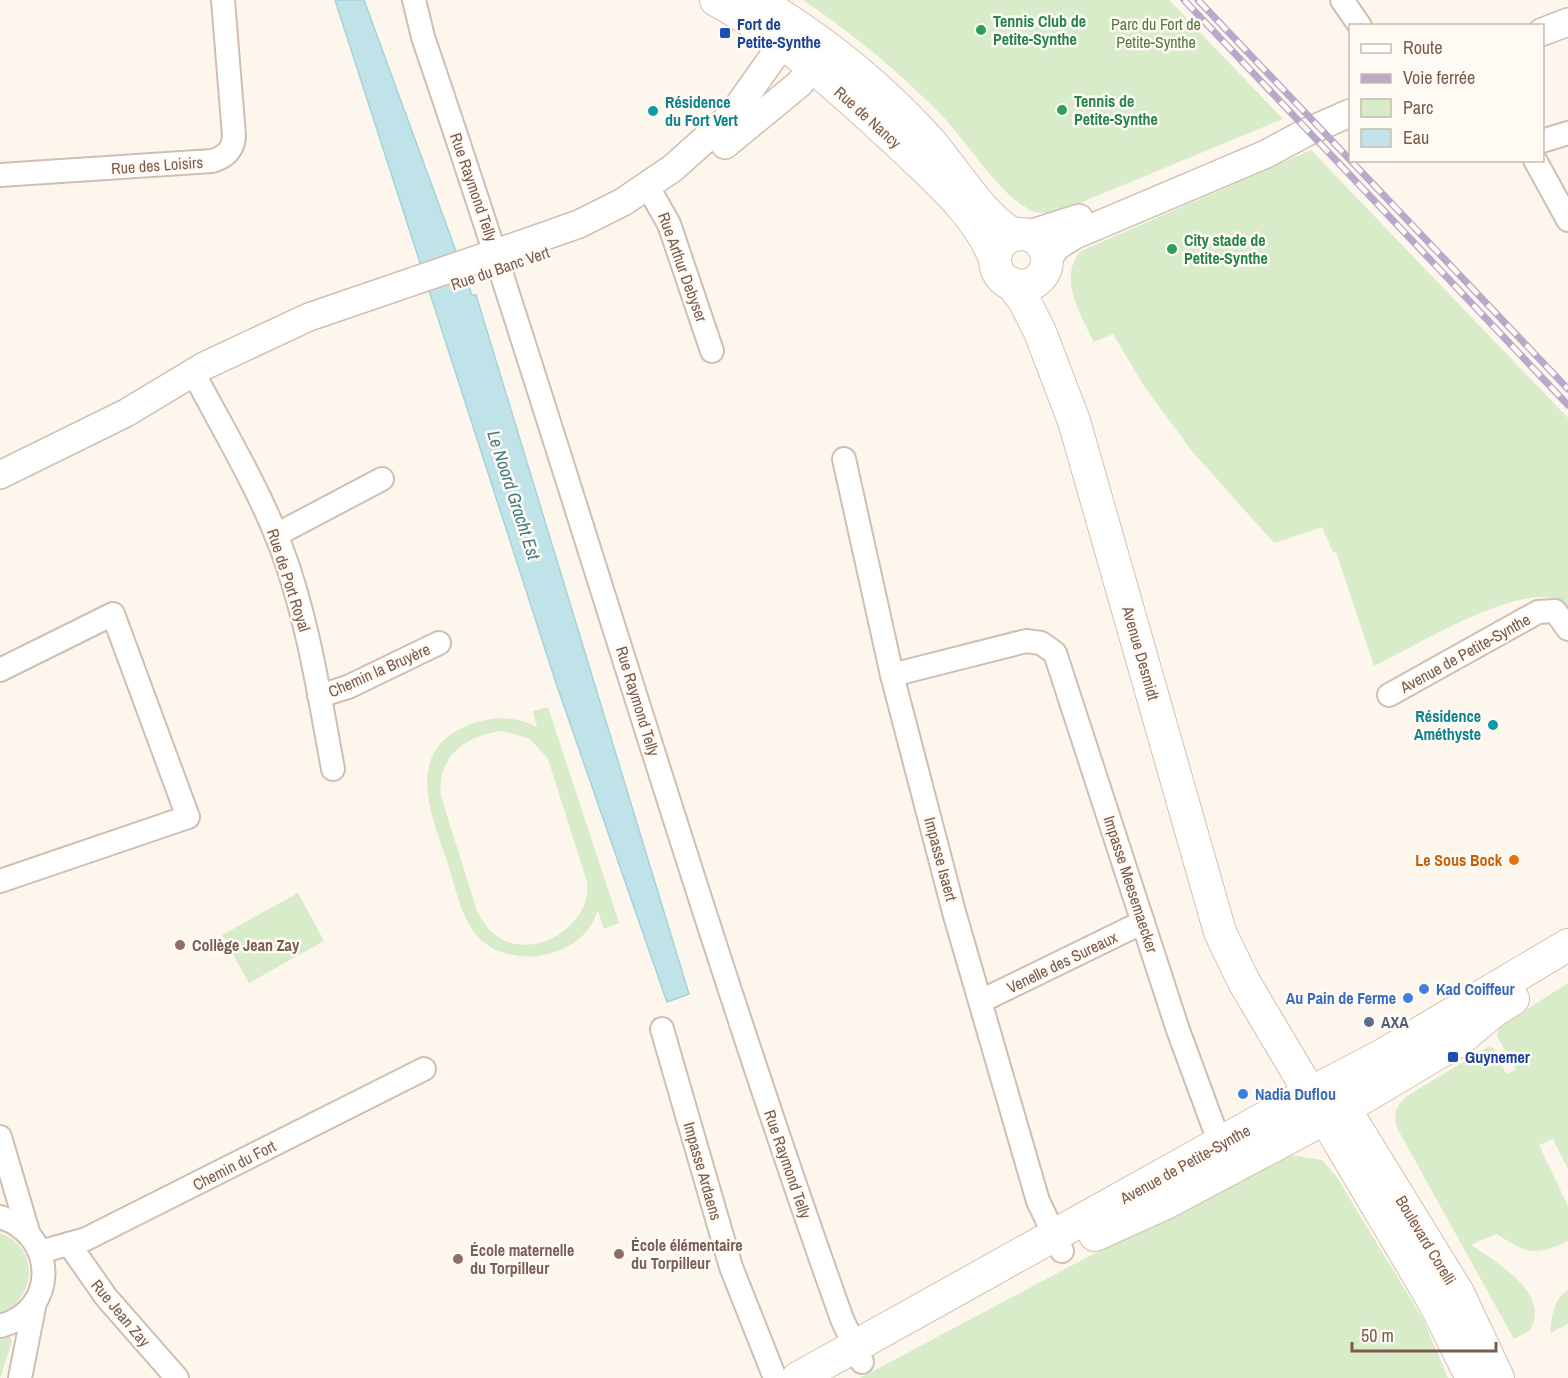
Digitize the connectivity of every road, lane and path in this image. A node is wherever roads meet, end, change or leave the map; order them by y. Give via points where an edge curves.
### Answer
1 (223, 0) edge
2 (401, 0) edge
3 (414, 0) edge
4 (716, 0) edge
5 (756, 0) edge
6 (1342, 0) edge
7 (1568, 22) edge
8 (1359, 24) edge
9 (1544, 31) edge
10 (789, 34) junction
11 (423, 37) junction
12 (822, 58) junction
13 (1349, 113) edge
14 (1307, 132) junction
15 (1568, 133) edge
16 (1544, 140) edge
17 (1536, 162) edge
18 (0, 176) edge
19 (652, 193) junction
20 (1568, 220) edge
21 (1021, 235) junction
22 (499, 260) junction
23 (1044, 268) junction
24 (1003, 271) junction
25 (712, 351) dead end
26 (196, 378) junction
27 (1074, 421) junction
28 (844, 459) dead end
29 (0, 475) edge
30 (382, 479) dead end
31 (276, 535) junction
32 (1568, 629) edge
33 (439, 643) dead end
34 (0, 670) edge
35 (892, 675) junction
36 (1389, 695) dead end
37 (319, 696) junction
38 (333, 769) dead end
39 (0, 881) edge
40 (1143, 922) junction
41 (1568, 945) edge
42 (1568, 967) edge
43 (981, 1001) junction
44 (662, 1029) dead end
45 (424, 1069) dead end
46 (1321, 1100) junction
47 (0, 1137) edge
48 (1220, 1144) junction
49 (0, 1217) edge
50 (35, 1243) junction
51 (69, 1244) junction
52 (1058, 1244) junction
53 (35, 1302) junction
54 (0, 1326) edge
55 (858, 1355) junction
56 (20, 1378) edge
57 (177, 1378) edge
58 (775, 1378) edge
59 (798, 1378) edge
60 (832, 1378) edge
61 (1472, 1378) edge
62 (1498, 1378) edge

1 - 18 street, Rue des Loisirs via 234,136 232,147 224,156 212,161
2 - 11 street, Rue Raymond Telly
3 - 11 street, Rue Raymond Telly
4 - 10 main road, Rue de Nancy
5 - 10 main road, Rue de Nancy
6 - 8 street
7 - 9 street
10 - 12 main road, Rue de Nancy
10 - 19 street, Rue du Banc Vert via 732,115
11 - 22 street, Rue Raymond Telly
12 - 19 street, Rue du Banc Vert via 704,163
12 - 21 main road, Rue de Nancy via 908,118 997,225
12 - 24 main road, Rue de Nancy via 879,125 953,197 981,230
13 - 14 street
14 - 21 street via 1239,151 1065,224
14 - 23 street via 1260,157 1076,235 1058,246
15 - 16 street
17 - 20 street
19 - 22 street, Rue du Banc Vert via 595,233
19 - 25 street, Rue Arthur Debyser via 669,224
21 - 23 main road via 1042,245
21 - 24 main road via 1002,243
22 - 26 street, Rue du Banc Vert via 309,317
22 - 55 street, Rue Raymond Telly via 726,984 822,1264
23 - 24 main road via 1026,285
23 - 27 main road, Avenue Desmidt via 1042,291 1066,352
24 - 27 main road, Avenue Desmidt via 1040,332
26 - 29 street, Rue du Banc Vert
26 - 31 street, Rue de Port Royal
27 - 46 main road, Avenue Desmidt via 1210,900 1260,970
28 - 35 street, Impasse Isaert
30 - 31 street
31 - 37 street, Rue de Port Royal via 304,622
32 - 36 street, Avenue de Petite-Synthe via 1558,613 1543,610
33 - 37 street, Chemin la Bruyère via 348,687
34 - 39 street via 113,614 188,817
35 - 40 street, Impasse Meesemaecker via 1026,641 1045,646 1058,658
35 - 43 street, Impasse Isaert
37 - 38 street, Rue de Port Royal
40 - 43 street, Venelle des Sureaux
40 - 48 street, Impasse Meesemaecker
41 - 46 main road, Avenue de Petite-Synthe via 1381,1056
42 - 46 main road, Avenue de Petite-Synthe via 1494,1011 1454,1044
43 - 52 street, Impasse Isaert via 1038,1201
44 - 58 street, Impasse Ardaens via 731,1268
45 - 51 street, Chemin du Fort via 101,1232
46 - 48 main road, Avenue de Petite-Synthe
46 - 52 main road, Avenue de Petite-Synthe via 1166,1203
46 - 61 main road, Boulevard Corelli via 1441,1314
46 - 62 main road, Boulevard Corelli via 1458,1293
47 - 50 street
48 - 52 main road, Avenue de Petite-Synthe
49 - 50 street via 16,1224
50 - 51 street, Chemin du Fort
50 - 53 street via 43,1277
51 - 57 street, Rue Jean Zay via 111,1304
52 - 55 main road, Avenue de Petite-Synthe
53 - 54 street via 20,1317
53 - 56 street
55 - 59 main road, Avenue de Petite-Synthe
55 - 60 main road, Avenue de Petite-Synthe

